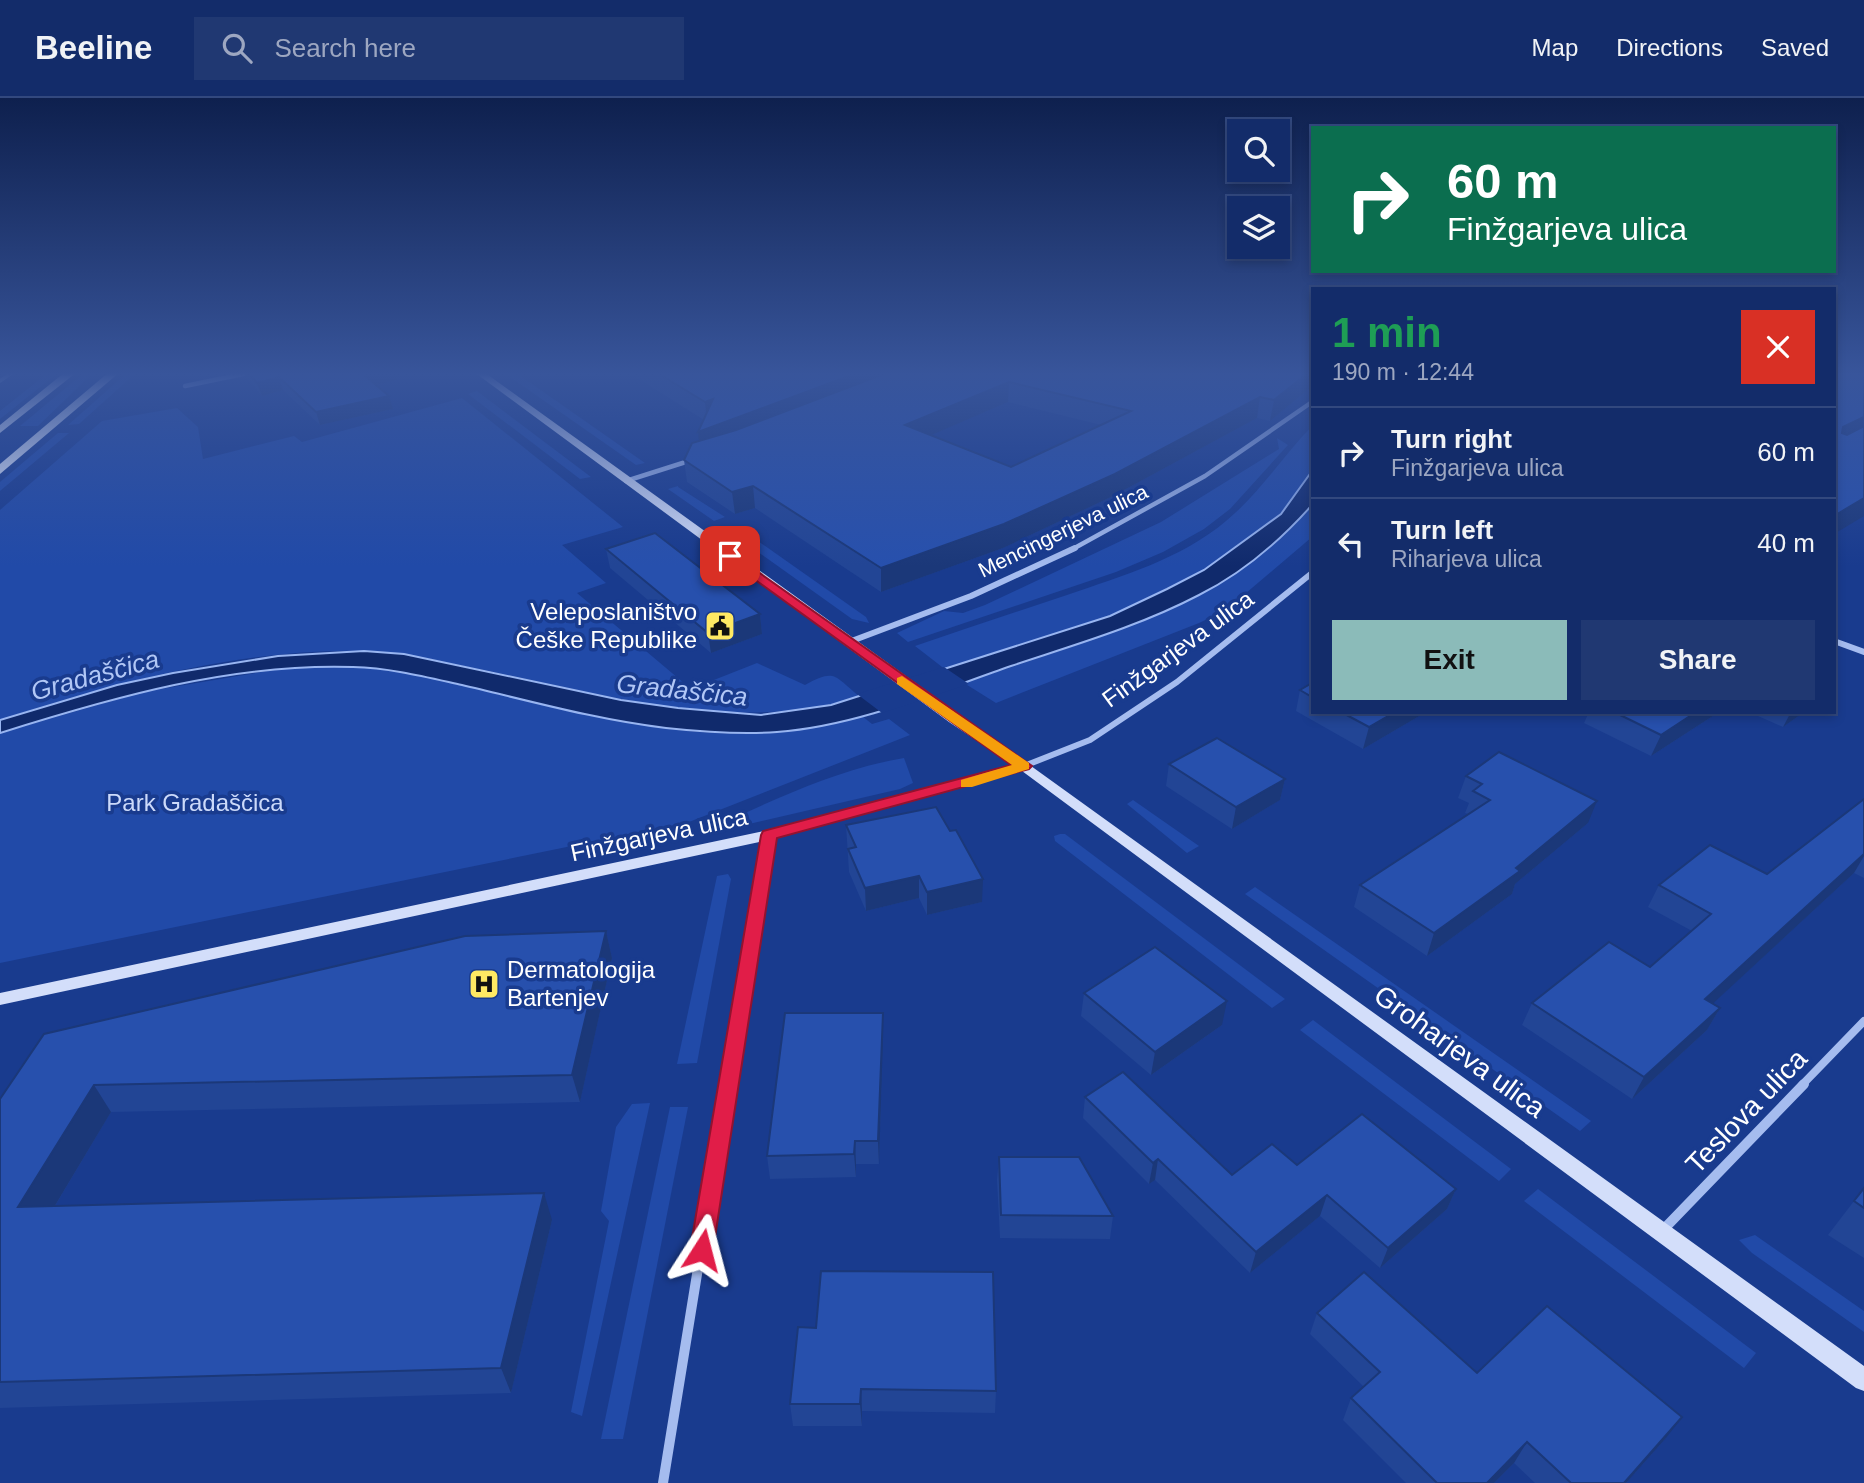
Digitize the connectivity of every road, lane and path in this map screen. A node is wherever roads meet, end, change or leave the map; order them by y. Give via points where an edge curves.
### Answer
1 (39, 437) edge
2 (566, 437) edge
3 (1264, 437) edge
4 (698, 458) edge
5 (0, 470) edge
6 (626, 481) junction
7 (1311, 574) edge
8 (849, 642) junction
9 (1836, 642) edge
10 (1864, 652) edge
11 (1024, 766) junction
12 (769, 835) junction
13 (0, 999) edge
14 (1864, 1021) edge
15 (1661, 1232) junction
16 (1864, 1380) edge
17 (663, 1483) edge

1 - 5 main road
2 - 6 street, Groharjeva ulica
3 - 8 street, Mencingerjeva ulica via 1222,467 1103,532 951,603
4 - 6 street
6 - 8 street, Groharjeva ulica
7 - 11 street, Finžgarjeva ulica via 1177,682 1090,740
8 - 11 street, Groharjeva ulica
9 - 10 street
11 - 12 street, Finžgarjeva ulica
11 - 15 street, Groharjeva ulica
12 - 13 street, Finžgarjeva ulica
12 - 17 street
14 - 15 street, Teslova ulica
15 - 16 street, Groharjeva ulica

